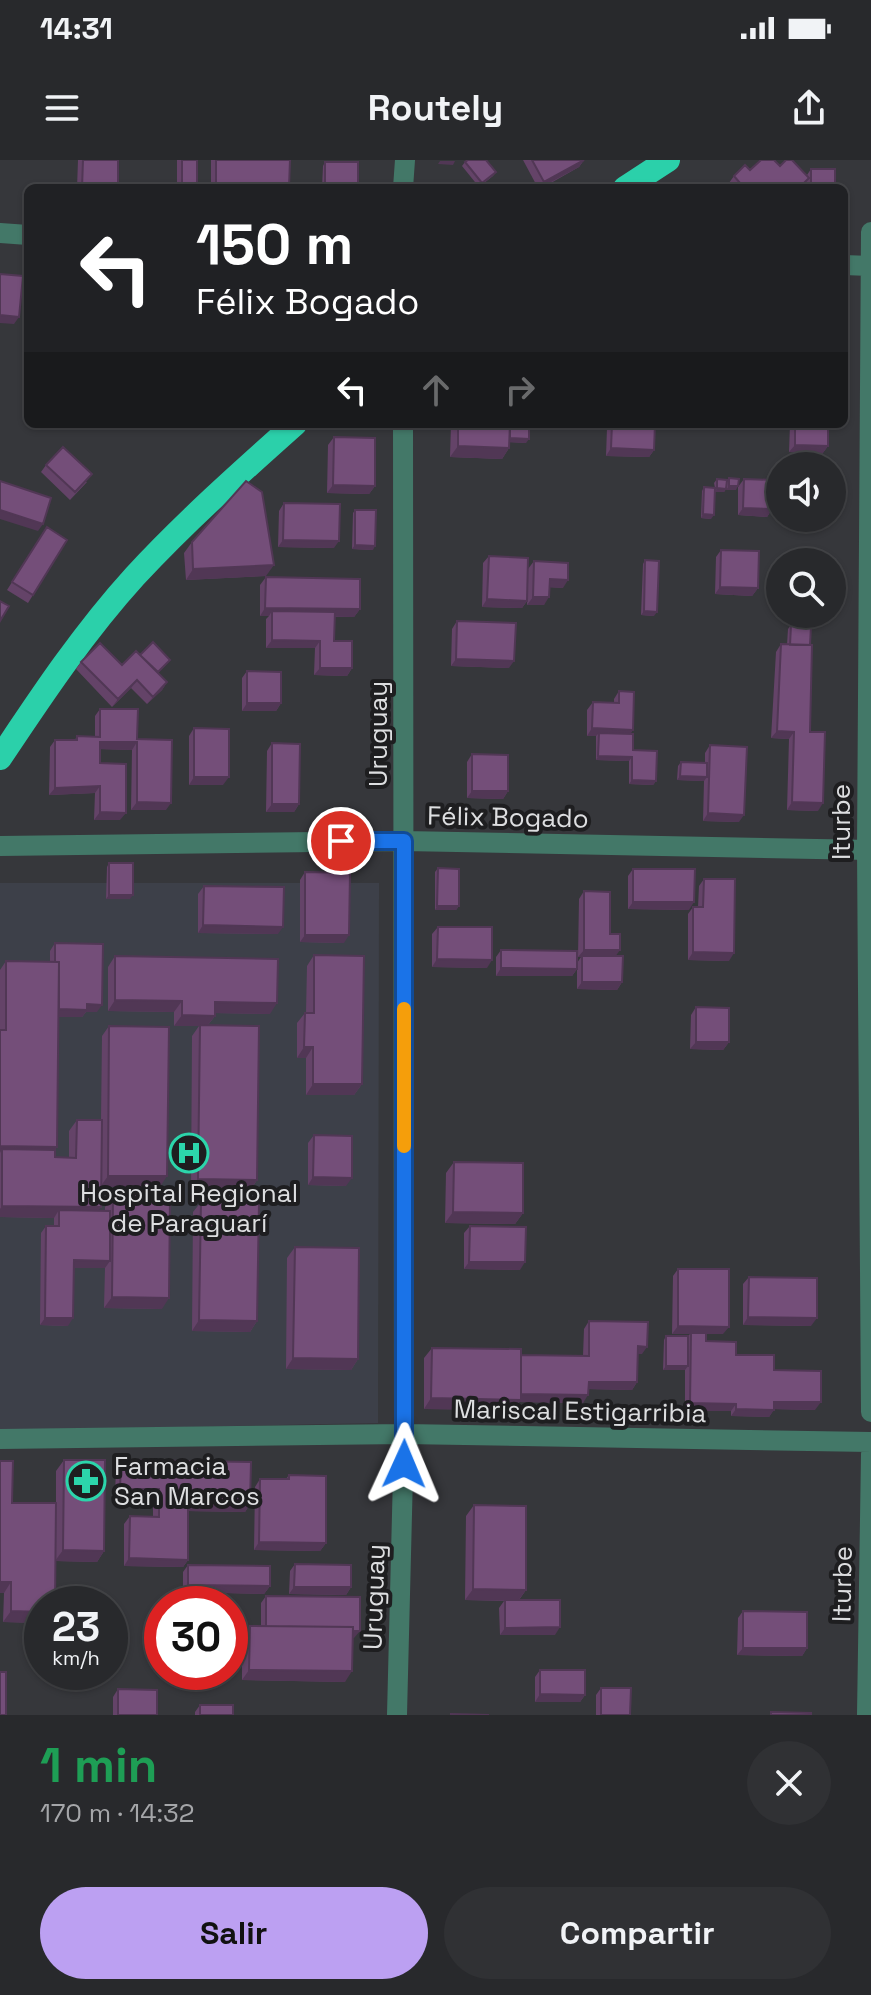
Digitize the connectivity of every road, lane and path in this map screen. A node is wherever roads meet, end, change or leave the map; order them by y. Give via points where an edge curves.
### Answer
1 (405, 160) edge
2 (668, 160) edge
3 (403, 184) edge
4 (631, 184) edge
5 (871, 232) edge
6 (0, 233) edge
7 (24, 235) edge
8 (848, 265) edge
9 (870, 266) edge
10 (291, 428) edge
11 (403, 428) edge
12 (0, 758) edge
13 (404, 841) junction
14 (0, 846) edge
15 (869, 850) edge
16 (871, 1412) edge
17 (404, 1434) junction
18 (0, 1439) edge
19 (871, 1442) edge
20 (871, 1454) edge
21 (397, 1715) edge
22 (867, 1715) edge

1 - 3 street
2 - 4 highway
5 - 9 street, Iturbe
6 - 7 street
8 - 9 street
9 - 15 street, Iturbe
10 - 12 highway via 134,577 56,673
11 - 13 street, Uruguay
13 - 14 street, Félix Bogado
13 - 15 street, Félix Bogado
13 - 17 street, Uruguay
15 - 16 street, Iturbe
17 - 18 street, Mariscal Estigarribia
17 - 19 street, Mariscal Estigarribia
17 - 21 street, Uruguay
20 - 22 street, Iturbe

